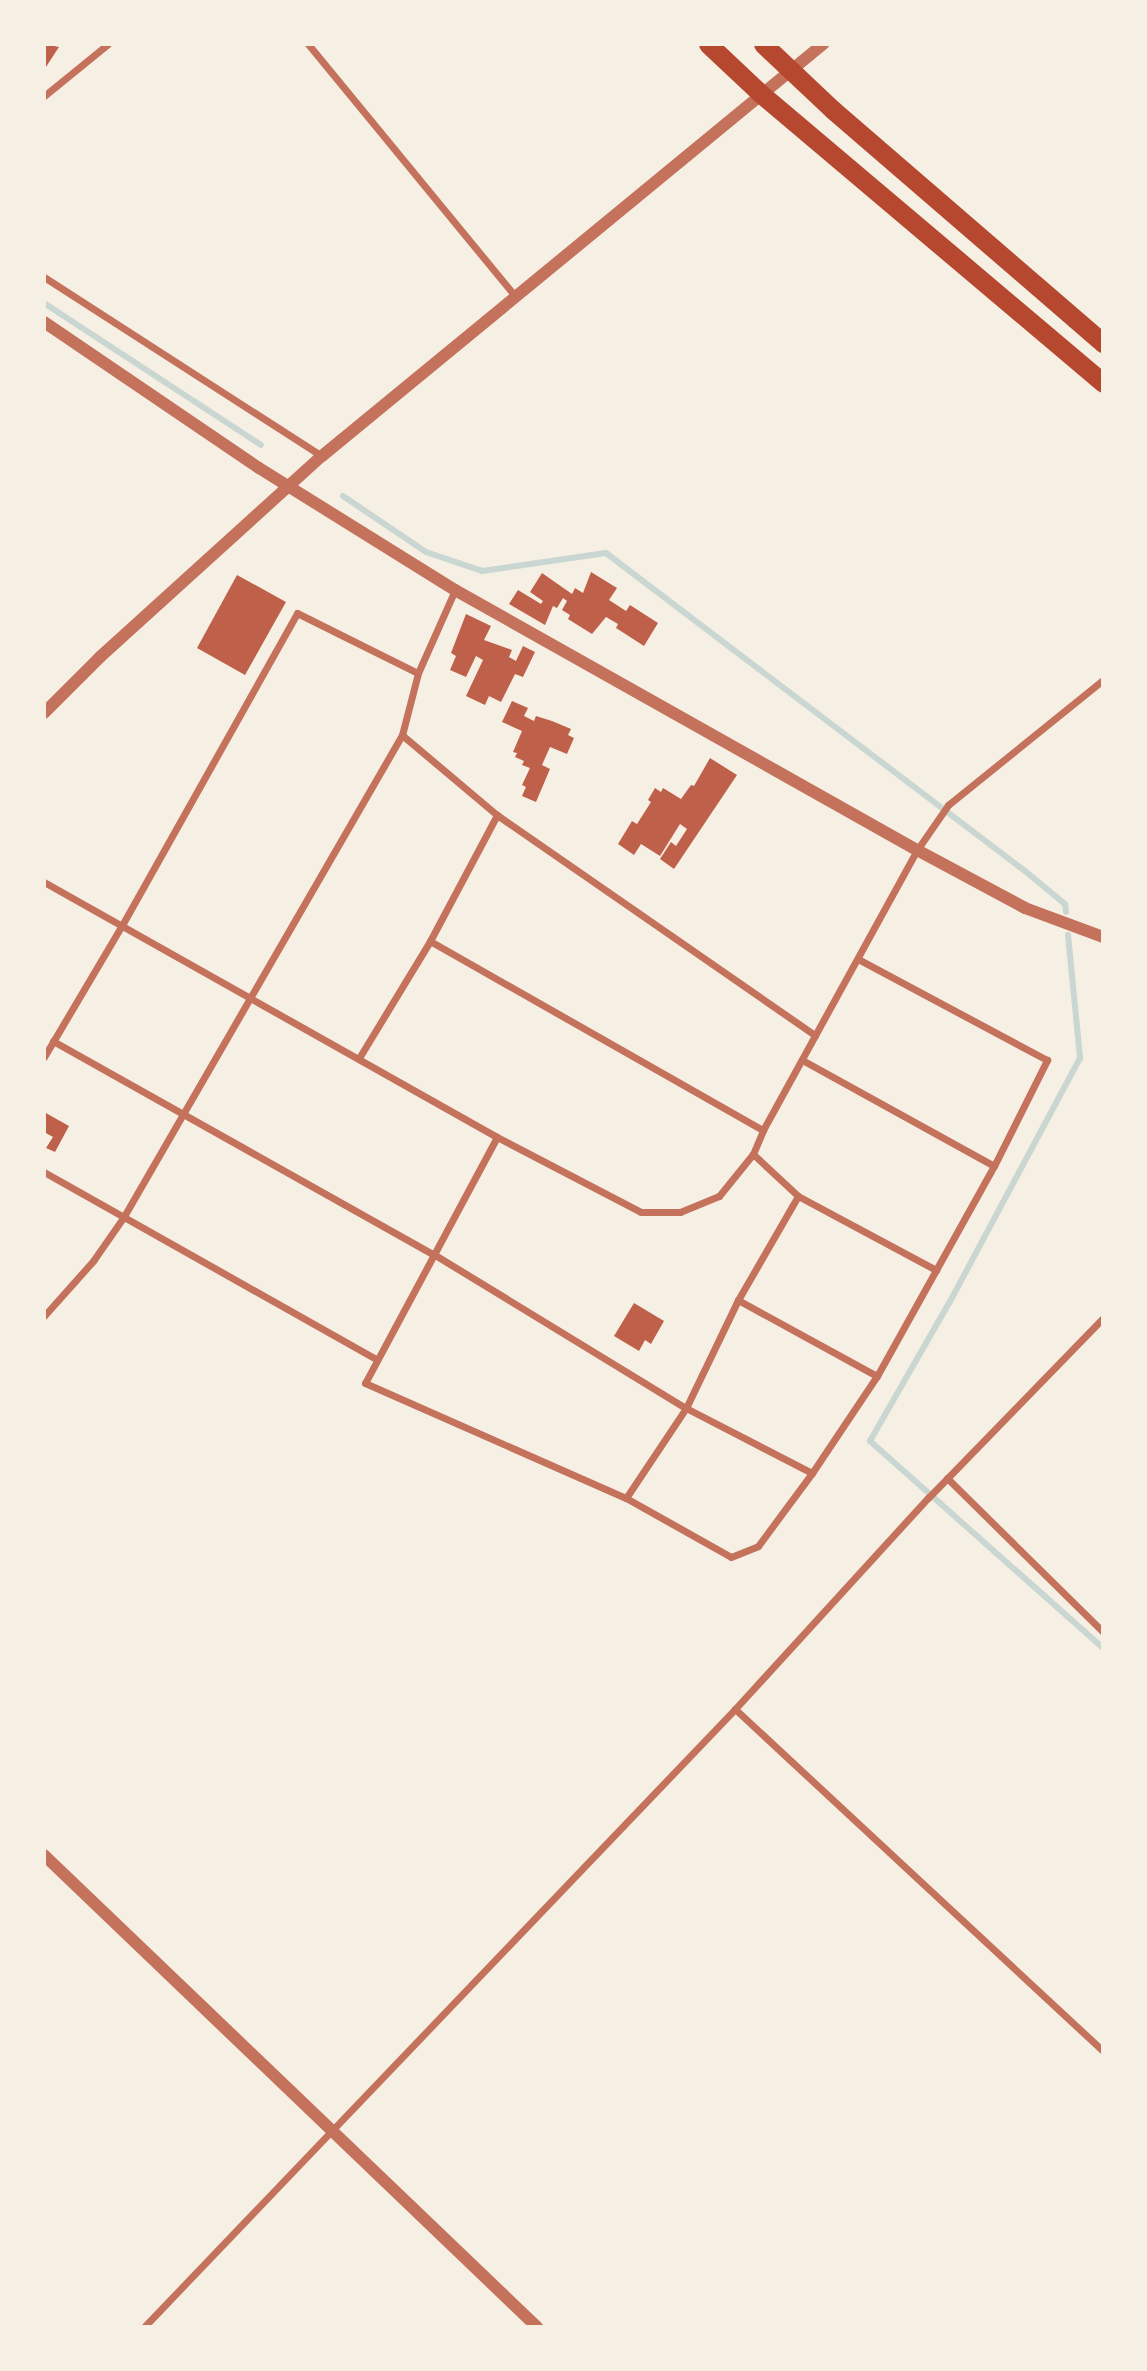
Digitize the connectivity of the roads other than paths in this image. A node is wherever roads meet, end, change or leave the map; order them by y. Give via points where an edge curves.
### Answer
1 (92, 44) edge
2 (108, 44) edge
3 (308, 44) edge
4 (708, 44) edge
5 (763, 44) edge
6 (823, 44) edge
7 (99, 52) junction
8 (790, 69) junction
9 (760, 93) junction
10 (44, 96) edge
11 (44, 277) edge
12 (516, 297) junction
13 (44, 322) edge
14 (1103, 343) edge
15 (1103, 383) edge
16 (322, 456) junction
17 (288, 486) junction
18 (455, 590) junction
19 (418, 673) junction
20 (1103, 680) edge
21 (44, 713) edge
22 (402, 735) junction
23 (497, 815) junction
24 (917, 850) junction
25 (44, 882) edge
26 (121, 928) junction
27 (1103, 937) edge
28 (430, 941) junction
29 (858, 959) junction
30 (250, 996) junction
31 (815, 1035) junction
32 (53, 1041) junction
33 (44, 1057) edge
34 (359, 1058) junction
35 (804, 1061) junction
36 (186, 1114) junction
37 (763, 1130) junction
38 (497, 1137) junction
39 (753, 1154) junction
40 (994, 1166) junction
41 (44, 1172) edge
42 (798, 1196) junction
43 (123, 1218) junction
44 (435, 1255) junction
45 (936, 1270) junction
46 (738, 1300) junction
47 (44, 1317) edge
48 (1103, 1318) edge
49 (376, 1359) junction
50 (877, 1376) junction
51 (686, 1408) junction
52 (812, 1473) junction
53 (947, 1478) junction
54 (626, 1498) junction
55 (1103, 1632) edge
56 (735, 1709) junction
57 (44, 1855) edge
58 (1103, 2051) edge
59 (330, 2130) junction
60 (144, 2327) edge
61 (537, 2327) edge

1 - 7 street
2 - 7 street
3 - 12 street
4 - 9 highway
5 - 8 highway
6 - 8 street
7 - 10 street
8 - 9 street
8 - 14 highway
9 - 12 street
9 - 15 highway
11 - 16 street
12 - 16 street
13 - 17 street
16 - 17 street
17 - 18 street
17 - 21 street
18 - 19 street
18 - 24 street
19 - 22 street
19 - 26 street via 296,613
20 - 24 street via 948,805
22 - 23 street
22 - 30 street
23 - 28 street
23 - 31 street
24 - 27 street via 1025,908
24 - 29 street
25 - 26 street
26 - 30 street
26 - 32 street
28 - 34 street
28 - 37 street
29 - 31 street
29 - 40 street via 1047,1060
30 - 34 street
30 - 36 street
31 - 35 street
32 - 33 street
32 - 36 street
34 - 38 street
35 - 37 street
35 - 40 street
36 - 43 street
36 - 44 street
37 - 39 street
38 - 39 street via 640,1212 680,1212 719,1196
38 - 44 street
39 - 42 street
40 - 45 street
41 - 43 street
42 - 45 street
42 - 46 street
43 - 47 street
43 - 49 street
44 - 49 street
44 - 51 street
45 - 50 street
46 - 50 street
46 - 51 street
48 - 53 street
49 - 54 street via 365,1383
50 - 52 street
51 - 52 street
51 - 54 street
52 - 54 street via 758,1546 731,1556
53 - 55 street
53 - 56 street
56 - 58 street
56 - 59 street
57 - 59 street
59 - 60 street
59 - 61 street

